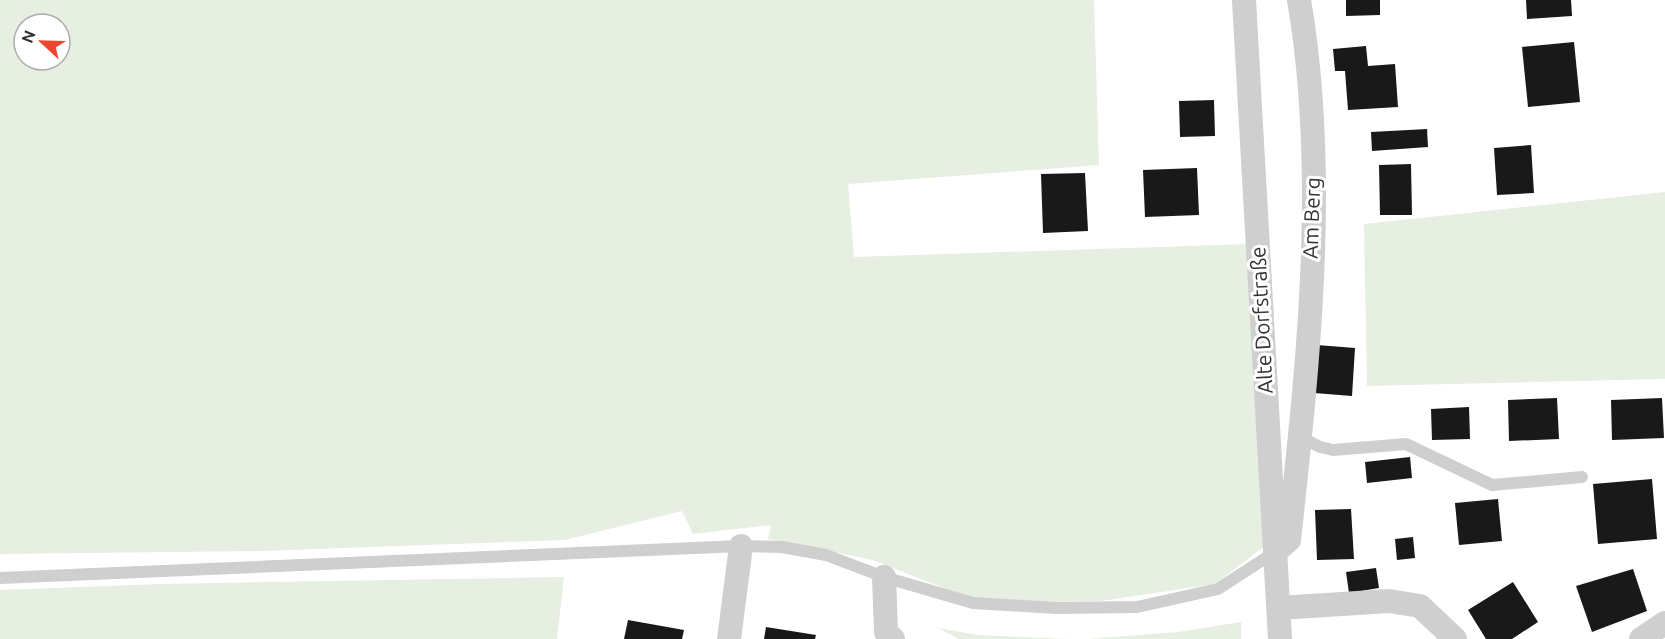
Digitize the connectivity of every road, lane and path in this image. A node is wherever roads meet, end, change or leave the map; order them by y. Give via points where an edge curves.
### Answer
1 (1244, 0) edge
2 (1299, 0) edge
3 (1300, 437) junction
4 (1582, 477) dead end
5 (741, 546) junction
6 (1275, 552) junction
7 (884, 577) junction
8 (0, 578) edge
9 (1279, 608) junction
10 (1665, 623) edge
11 (729, 639) edge
12 (893, 639) edge
13 (1280, 639) edge
14 (1455, 639) edge
15 (1641, 639) edge

1 - 6 street, Alte Dorfstraße
2 - 3 street, Am Berg via 1315,182
3 - 4 lane via 1333,450 1406,444 1492,485
3 - 6 street, Am Berg via 1289,540
5 - 7 lane via 782,547 826,555
5 - 8 lane
5 - 11 street
6 - 7 lane via 1218,589 1137,607 973,603
6 - 9 street, Alte Dorfstraße
7 - 12 street via 886,632
9 - 13 street, Alte Dorfstraße
9 - 14 street via 1389,601 1420,606
10 - 15 street

